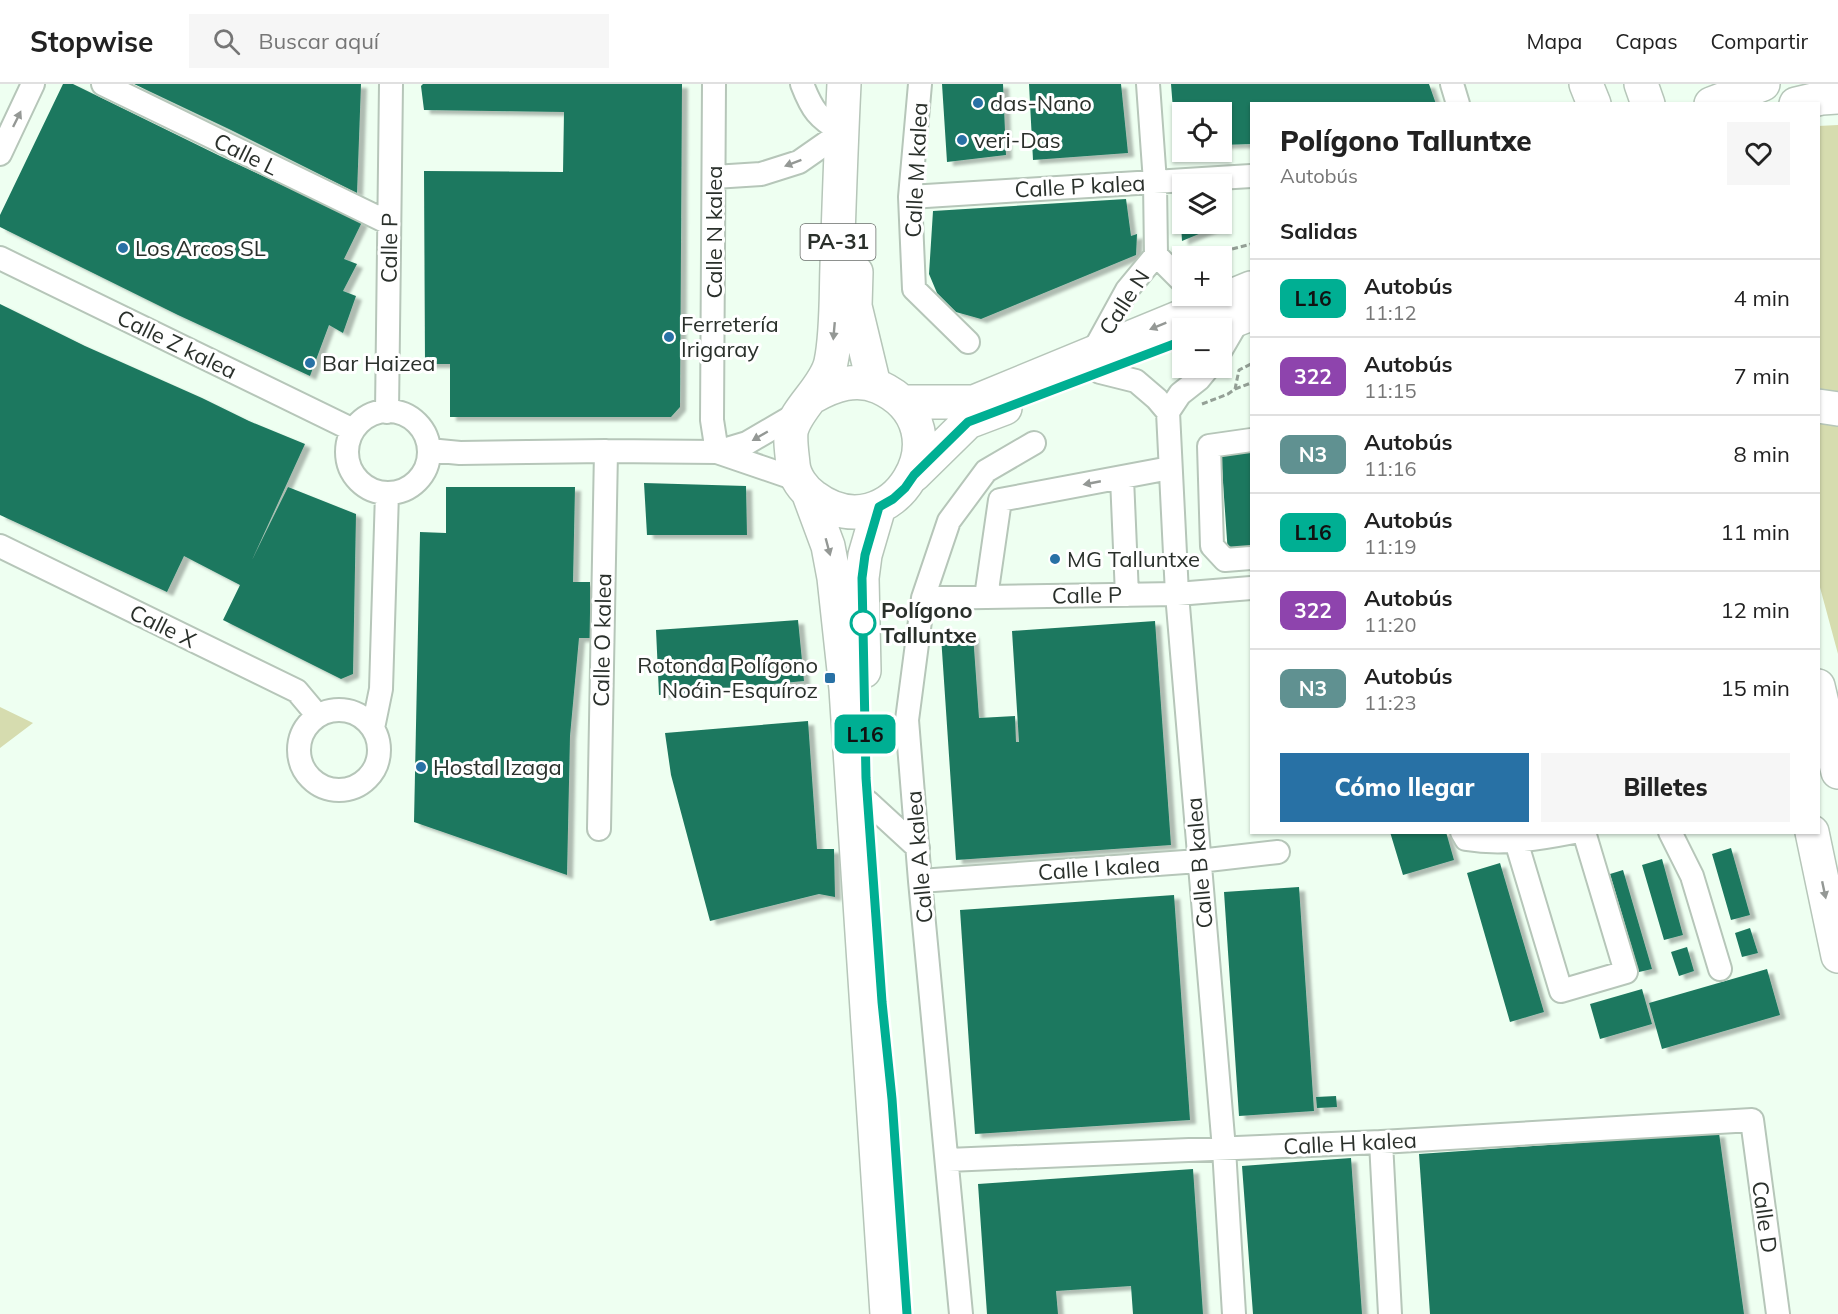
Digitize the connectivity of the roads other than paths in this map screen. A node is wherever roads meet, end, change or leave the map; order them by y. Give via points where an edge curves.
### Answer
1 (33, 84) edge
2 (103, 84) edge
3 (391, 84) edge
4 (714, 84) edge
5 (802, 84) edge
6 (844, 84) edge
7 (863, 84) edge
8 (920, 84) edge
9 (1148, 84) edge
10 (1452, 84) edge
11 (1586, 84) edge
12 (1625, 84) edge
13 (1641, 84) edge
14 (1763, 84) edge
15 (1838, 97) edge
16 (1457, 102) edge
17 (1593, 102) edge
18 (1631, 102) edge
19 (1647, 102) edge
20 (1716, 102) edge
21 (1805, 102) edge
22 (842, 132) junction
23 (0, 154) edge
24 (1250, 176) edge
25 (714, 177) junction
26 (1155, 182) junction
27 (910, 196) junction
28 (389, 223) junction
29 (1156, 255) junction
30 (0, 258) edge
31 (1172, 271) edge
32 (1235, 308) edge
33 (968, 342) dead end
34 (1172, 343) edge
35 (1097, 362) junction
36 (1200, 378) edge
37 (874, 385) junction
38 (902, 402) junction
39 (807, 404) junction
40 (1820, 405) edge
41 (1838, 409) edge
42 (387, 412) junction
43 (1168, 412) junction
44 (353, 430) junction
45 (1250, 440) edge
46 (1034, 442) dead end
47 (429, 450) junction
48 (606, 451) junction
49 (717, 452) junction
50 (1170, 468) junction
51 (914, 475) junction
52 (1122, 478) junction
53 (803, 486) junction
54 (387, 493) junction
55 (879, 507) junction
56 (0, 546) edge
57 (1250, 558) edge
58 (1225, 560) junction
59 (1250, 588) edge
60 (1223, 590) junction
61 (1177, 594) junction
62 (1127, 595) junction
63 (986, 597) junction
64 (923, 598) junction
65 (1820, 695) edge
66 (318, 716) junction
67 (373, 728) junction
68 (1838, 772) edge
69 (868, 802) junction
70 (599, 829) dead end
71 (1463, 834) edge
72 (1561, 834) edge
73 (1585, 834) edge
74 (1671, 834) edge
75 (1812, 834) edge
76 (1516, 841) junction
77 (918, 848) junction
78 (1278, 852) dead end
79 (1199, 861) junction
80 (920, 881) junction
81 (1838, 956) edge
82 (1720, 969) dead end
83 (1752, 1120) joint
84 (1381, 1142) junction
85 (1224, 1149) junction
86 (948, 1160) junction
87 (887, 1314) edge
88 (907, 1314) edge
89 (961, 1314) edge
90 (1234, 1314) edge
91 (1390, 1314) edge
92 (1778, 1314) edge

23 -> 1 street
2 - 28 street, Calle L
3 - 28 street, Calle P
4 - 25 street, Calle N kalea
5 - 22 street via 808,102 822,120
6 - 22 highway, PA-31
7 - 37 highway via 855,306
8 - 27 street, Calle M kalea
9 - 26 street
10 - 16 street
11 - 17 highway
12 - 18 highway
13 - 19 highway
14 - 20 highway
15 - 21 highway
22 -> 25 street via 800,162 761,174
22 -> 39 highway, PA-31 via 831,363
24 - 26 street, Calle P kalea
25 - 49 street, Calle N kalea via 712,420
26 - 27 street, Calle P kalea
26 - 29 street
27 - 33 street, Calle M kalea via 914,289
28 - 42 street, Calle P
29 - 31 street, Calle N
29 - 35 street, Calle N via 1127,290
30 - 44 street, Calle Z kalea
32 -> 35 highway
34 - 35 highway
35 - 38 highway via 974,402
35 - 43 street via 1136,381
35 - 51 highway via 968,422
36 - 43 street via 1179,394
37 - 38 highway
37 - 39 highway via 854,382 833,386
38 - 51 highway via 919,436
39 -> 49 street via 747,443
39 - 53 highway, PA-31 via 791,432 793,467
40 - 41 highway
42 - 44 street via 365,418
42 - 47 street via 398,412 414,420
43 - 50 street, Calle B kalea
44 - 54 street via 347,446 352,471 370,489
45 - 58 street via 1209,446 1212,546
46 - 64 street, Calle A kalea via 986,471 949,521
47 - 48 street
47 - 54 street via 422,476 406,488
48 - 49 street
48 - 70 street, Calle O kalea
49 - 53 street
50 - 52 street
50 - 61 street, Calle B kalea
51 - 55 highway via 893,499
52 - 62 street
52 -> 63 street via 1000,500
53 - 55 highway via 823,504 841,510 861,512
53 -> 87 highway, PA-31 via 828,546 846,689
54 - 67 street via 381,689
55 - 69 highway via 862,578
56 - 66 street, Calle X via 297,691
57 - 58 street
58 - 60 street
59 - 60 street, Calle P
60 - 61 street, Calle P
61 - 62 street, Calle P
61 - 79 street, Calle B kalea
62 - 63 street, Calle P
63 - 64 street, Calle P
64 - 77 street, Calle A kalea via 908,720
65 - 68 highway
66 - 67 street via 328,711 348,711 358,714
66 - 67 street via 302,736 300,756 308,775 330,789 357,786 376,767 379,754
69 - 77 street
69 - 88 highway
71 - 76 street via 1467,839 1486,842
72 - 76 street
73 - 76 street via 1626,972 1562,991
74 - 82 street via 1692,876
75 -> 81 highway
77 - 80 street, Calle A kalea
78 - 79 street, Calle I kalea
79 - 80 street, Calle I kalea
79 - 85 street, Calle B kalea
80 - 86 street, Calle A kalea
83 - 84 street, Calle H kalea
83 - 92 street, Calle D
84 - 85 street, Calle H kalea
84 - 91 street
85 - 86 street, Calle H kalea
85 - 90 street, Calle B kalea
86 - 89 street, Calle A kalea

